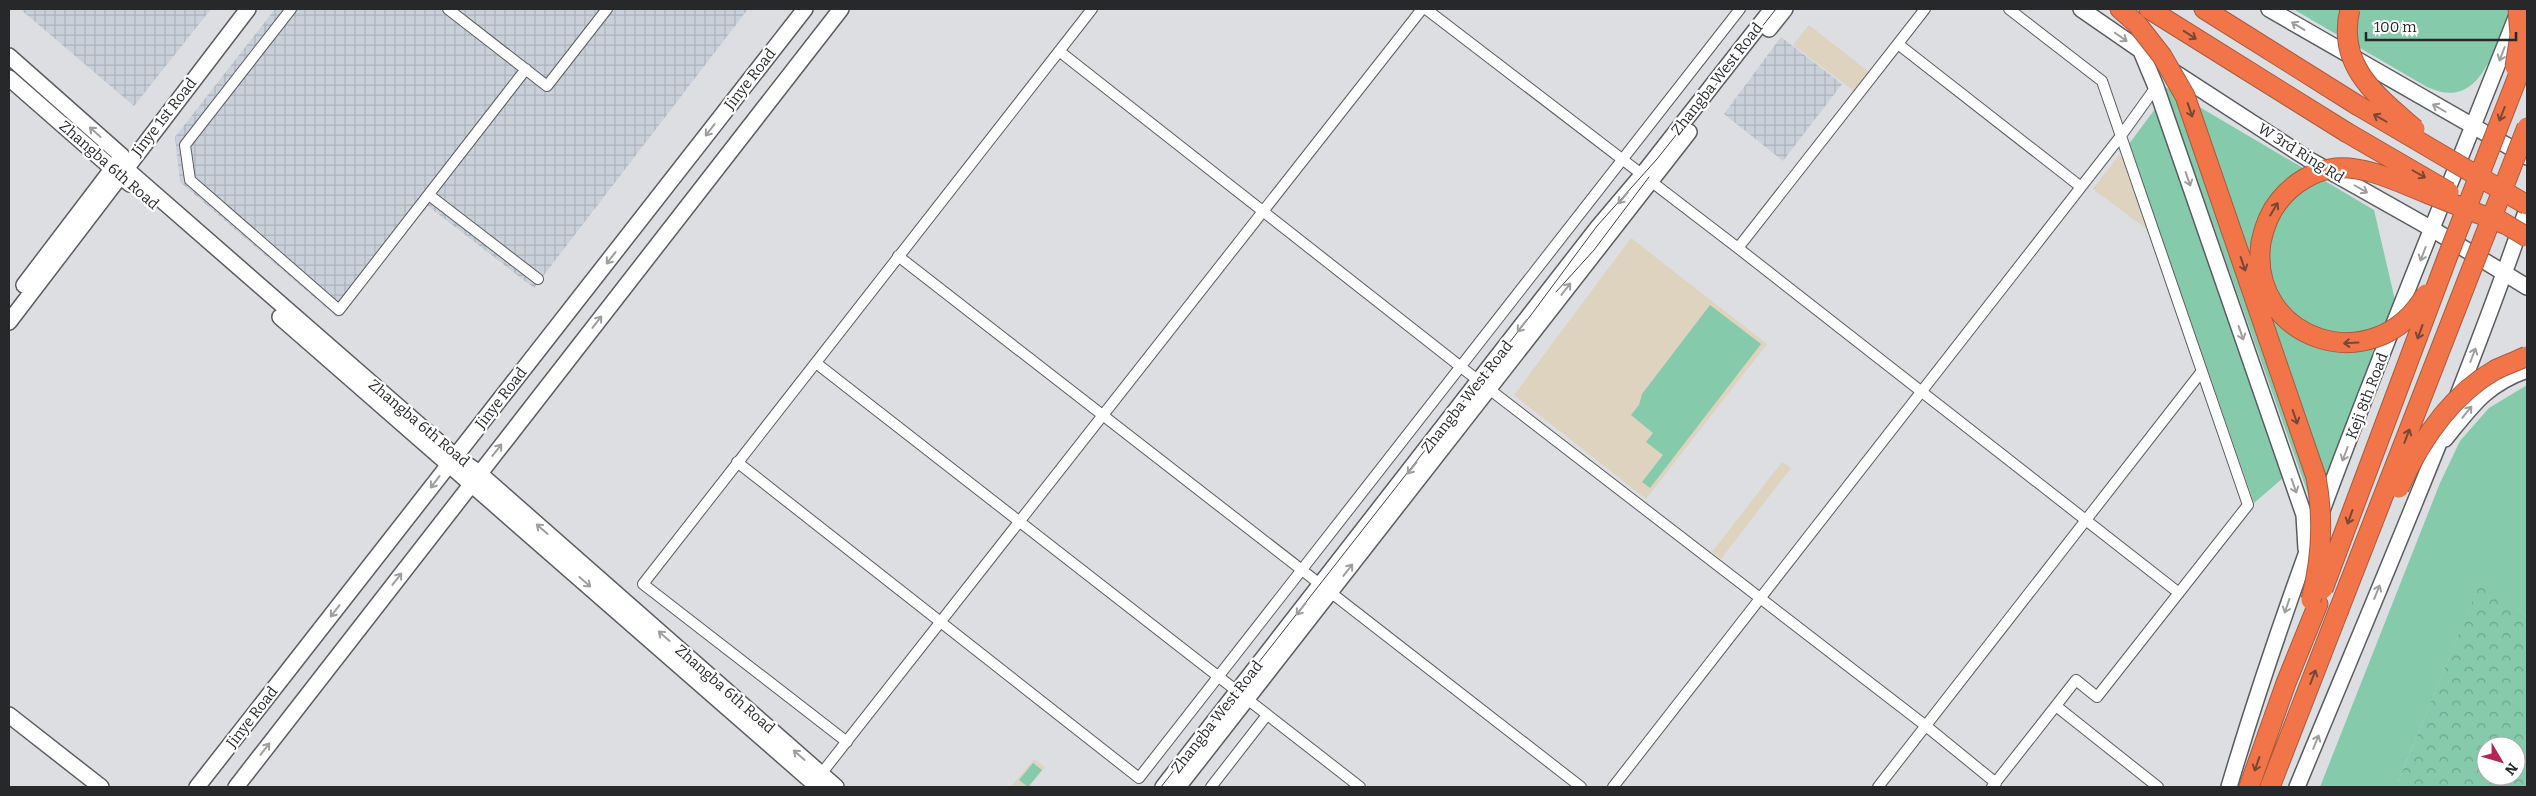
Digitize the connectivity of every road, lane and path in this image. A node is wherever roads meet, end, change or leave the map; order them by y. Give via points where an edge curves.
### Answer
1 (236, 9) edge
2 (248, 9) edge
3 (291, 9) edge
4 (448, 9) edge
5 (607, 9) edge
6 (805, 9) edge
7 (841, 9) edge
8 (1092, 9) edge
9 (1424, 9) edge
10 (1740, 9) edge
11 (1772, 9) edge
12 (1785, 9) edge
13 (1926, 9) edge
14 (2009, 9) edge
15 (2081, 9) edge
16 (2120, 9) edge
17 (2149, 9) edge
18 (2204, 9) edge
19 (2270, 9) edge
20 (2350, 9) edge
21 (2519, 9) edge
22 (1898, 44) junction
23 (1060, 51) junction
24 (2141, 51) junction
25 (2527, 53) edge
26 (9, 54) edge
27 (526, 70) junction
28 (9, 78) edge
29 (2156, 87) junction
30 (2511, 91) junction
31 (2472, 127) junction
32 (2527, 127) edge
33 (2120, 137) junction
34 (2446, 157) junction
35 (2527, 157) edge
36 (1622, 159) junction
37 (120, 166) junction
38 (1646, 178) junction
39 (2081, 186) junction
40 (429, 194) junction
41 (2527, 205) edge
42 (2527, 209) edge
43 (1264, 212) junction
44 (2507, 225) junction
45 (2432, 229) junction
46 (2527, 237) edge
47 (1738, 248) junction
48 (898, 256) junction
49 (2447, 258) junction
50 (2505, 273) junction
51 (538, 279) dead end
52 (2527, 287) edge
53 (9, 305) edge
54 (9, 322) edge
55 (2527, 356) edge
56 (816, 362) junction
57 (1461, 365) junction
58 (2527, 370) edge
59 (2202, 371) junction
60 (1485, 385) junction
61 (1921, 392) junction
62 (1104, 416) junction
63 (2436, 450) junction
64 (452, 461) junction
65 (736, 462) junction
66 (475, 478) junction
67 (2086, 521) junction
68 (1021, 523) junction
69 (2306, 553) junction
70 (1302, 570) junction
71 (2354, 573) junction
72 (1325, 589) junction
73 (2178, 594) junction
74 (1761, 597) junction
75 (2314, 602) junction
76 (942, 623) junction
77 (1218, 677) junction
78 (1242, 695) junction
79 (2056, 706) junction
80 (9, 715) edge
81 (1267, 715) junction
82 (1926, 726) junction
83 (847, 742) junction
84 (819, 781) edge
85 (244, 784) edge
86 (1994, 785) edge
87 (101, 787) edge
88 (197, 787) edge
89 (836, 787) edge
90 (1163, 787) edge
91 (1178, 787) edge
92 (1211, 787) edge
93 (1360, 787) edge
94 (1581, 787) edge
95 (1613, 787) edge
96 (1878, 787) edge
97 (2158, 787) edge
98 (2229, 787) edge
99 (2249, 787) edge
100 (2270, 787) edge
101 (2297, 787) edge

1 - 37 main road, Jinye 1st Road
2 - 37 main road, Jinye 1st Road
3 - 40 street via 185,144 190,180 339,310
4 - 27 street
5 - 27 street via 547,86
6 -> 64 main road, Jinye Road
66 -> 7 main road, Jinye Road
8 - 23 street
9 - 36 street
9 - 43 street
10 - 36 street
11 - 38 main road, Zhangba West Road
12 - 38 main road, Zhangba West Road
13 - 22 street
14 - 33 street via 2102,81
15 -> 24 main road, W 3rd Ring Rd
16 -> 75 highway, bridge via 2137,24 2162,56 2185,96 2316,477 2321,504 2321,552
17 -> 44 highway, bridge via 2346,132
34 -> 18 highway, bridge
31 -> 19 main road
20 - 34 highway, bridge via 2347,39 2364,82
21 - 30 highway, bridge via 2520,35
21 -> 31 main road, Keji 8th Road
22 - 39 street
22 - 47 street
23 - 43 street
23 - 48 street
24 - 29 main road
24 -> 45 main road, W 3rd Ring Rd via 2308,159
25 - 30 highway, Keji 8th Road, bridge
37 -> 26 main road, Zhangba 6th Road
27 - 40 street
28 - 37 main road, Zhangba 6th Road
29 - 33 street
29 -> 69 main road via 2304,515
30 -> 49 highway, Keji 8th Road, bridge
31 - 35 main road
31 - 45 main road, Keji 8th Road
71 -> 32 highway, bridge
33 - 39 street
33 - 59 street
34 - 41 highway, bridge
36 - 38 street
36 - 57 street
37 - 53 main road, Jinye 1st Road
37 - 54 main road, Jinye 1st Road
37 - 64 main road, Zhangba 6th Road
38 - 47 street
38 - 60 main road, Zhangba West Road via 1598,227
39 - 61 street
40 - 51 street
42 - 50 main road
43 - 57 street
43 - 62 street
44 - 46 highway, bridge
49 -> 44 highway, bridge via 2418,309 2406,320 2378,338 2351,344 2329,342 2288,320 2266,289 2259,256 2267,222 2286,192 2306,178 2336,168 2367,170
45 - 50 main road, W 3rd Ring Rd
45 -> 69 main road, Keji 8th Road
47 - 61 street
48 - 56 street
48 - 62 street
49 -> 75 highway, Keji 8th Road, bridge
50 - 52 main road, W 3rd Ring Rd
63 -> 50 main road
55 - 71 highway, bridge via 2495,370 2462,394 2426,435 2379,533
56 - 65 street
56 - 68 street
57 - 60 street
57 - 70 street
63 -> 58 main road via 2480,395 2507,377
59 - 67 street
59 - 73 street via 2248,504
60 - 72 main road, Zhangba West Road
60 - 74 street
61 - 67 street
61 - 74 street
62 - 68 street
62 - 70 street
101 -> 63 main road
64 - 66 main road, Zhangba 6th Road
64 -> 88 main road, Jinye Road
65 - 76 street
65 - 83 street via 643,584
66 - 84 main road, Zhangba 6th Road
85 -> 66 main road, Jinye Road
67 - 73 street
67 - 82 street
68 - 76 street
68 - 77 street
69 -> 98 main road, Keji 8th Road via 2257,693
70 - 72 street
70 - 77 street
100 -> 71 highway, bridge
72 - 78 main road, Zhangba West Road
72 - 94 street
73 - 79 street via 2097,697 2076,680
74 - 82 street
74 - 95 street
75 -> 99 highway, Keji 8th Road
76 - 77 street via 1139,778
76 - 83 street
77 - 78 street
78 - 81 street
78 - 90 main road, Zhangba West Road
78 - 91 main road, Zhangba West Road
79 - 86 street
79 - 97 street
80 - 87 main road
81 - 92 street
81 - 93 street
82 - 86 street
82 - 96 street
83 - 84 street
84 - 89 main road, Zhangba 6th Road

